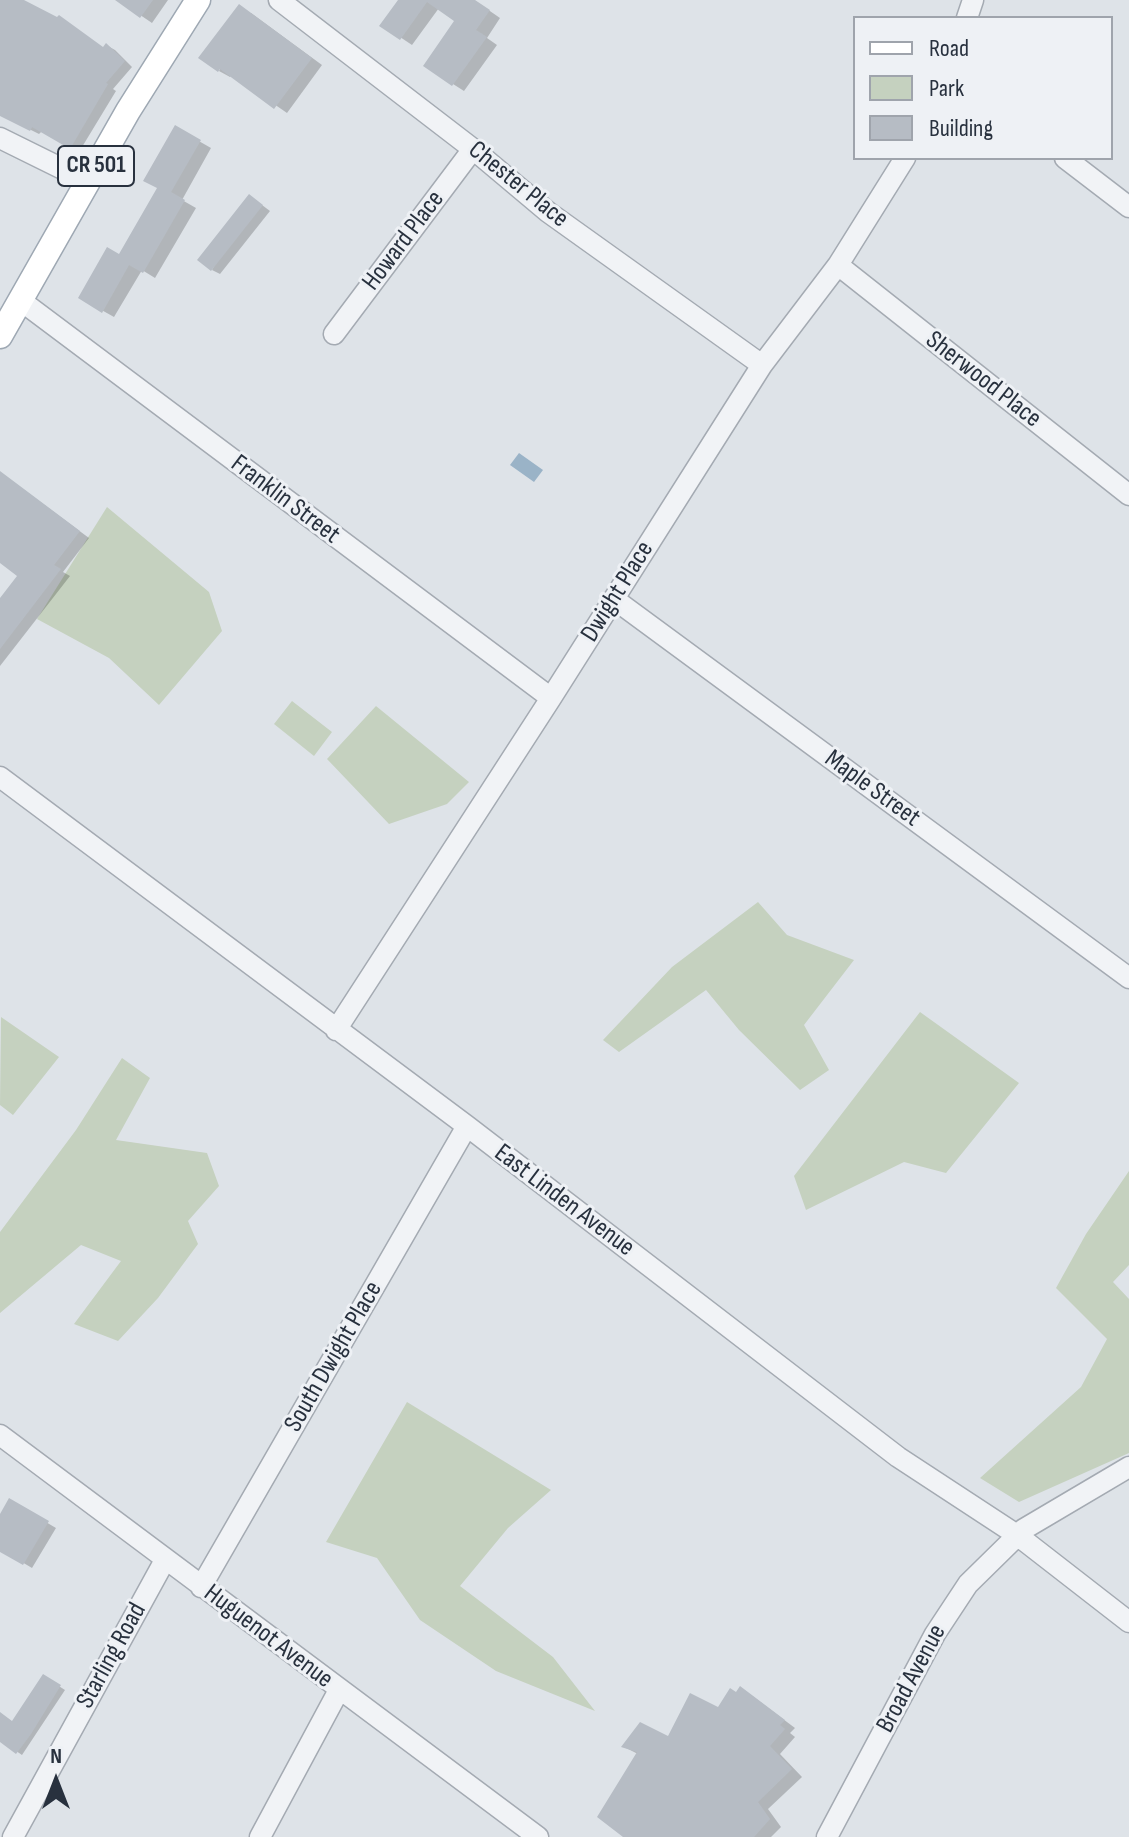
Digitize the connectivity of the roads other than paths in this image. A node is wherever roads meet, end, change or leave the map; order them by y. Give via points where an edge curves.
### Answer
1 (198, 0) edge
2 (279, 0) edge
3 (0, 138) edge
4 (473, 149) junction
5 (904, 160) edge
6 (1068, 160) edge
7 (87, 181) junction
8 (1129, 207) edge
9 (838, 265) junction
10 (20, 300) junction
11 (334, 334) dead end
12 (0, 336) edge
13 (762, 365) junction
14 (1129, 495) edge
15 (614, 599) junction
16 (551, 698) junction
17 (0, 777) edge
18 (1129, 978) edge
19 (336, 1030) junction
20 (467, 1126) junction
21 (0, 1435) edge
22 (1129, 1467) edge
23 (1017, 1535) junction
24 (165, 1560) junction
25 (201, 1587) junction
26 (1129, 1622) edge
27 (339, 1690) junction
28 (515, 1830) edge
29 (13, 1837) edge
30 (260, 1837) edge
31 (538, 1837) edge
32 (827, 1837) edge

1 - 7 main road, CR 501
2 - 4 street, Chester Place
3 - 7 street
4 - 11 street, Howard Place
4 - 13 street, Chester Place via 548,212
5 - 9 street, Dwight Place
6 - 8 street
7 - 10 main road, CR 501
9 - 13 street, Dwight Place
9 - 14 street, Sherwood Place
10 - 12 main road, CR 501
10 - 16 street, Franklin Street
13 - 15 street, Dwight Place
15 - 16 street, Dwight Place
15 - 18 street, Maple Street
16 - 19 street, Dwight Place
17 - 19 street, East Linden Avenue
19 - 20 street, East Linden Avenue
20 - 23 street, East Linden Avenue via 898,1457
20 - 25 street, South Dwight Place
21 - 24 street, Huguenot Avenue
22 - 23 street, Broad Avenue
23 - 26 street, East Linden Avenue
23 - 32 street, Broad Avenue via 968,1584 945,1617
24 - 25 street, Huguenot Avenue
24 - 29 street, Starling Road
25 - 27 street, Huguenot Avenue
27 - 28 street, Huguenot Avenue
27 - 30 street
28 - 31 street, Huguenot Avenue

